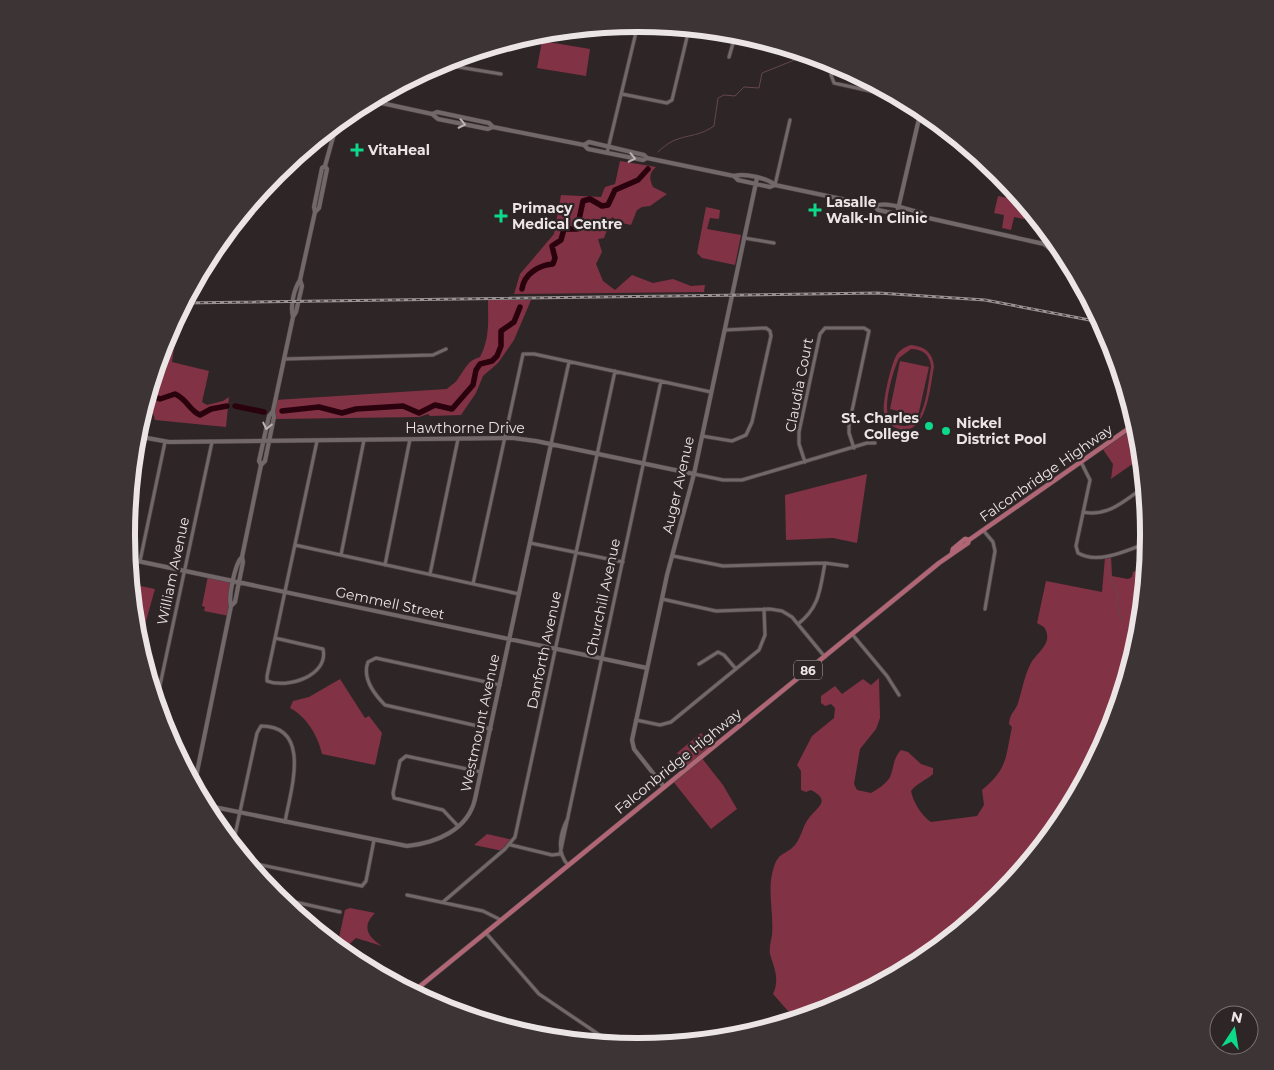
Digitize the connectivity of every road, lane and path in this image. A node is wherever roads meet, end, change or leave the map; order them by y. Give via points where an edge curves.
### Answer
1 (636, 32) edge
2 (687, 36) edge
3 (734, 42) edge
4 (729, 56) dead end
5 (456, 67) edge
6 (834, 73) edge
7 (501, 74) dead end
8 (874, 92) edge
9 (622, 94) junction
10 (381, 103) edge
11 (919, 119) edge
12 (790, 120) dead end
13 (332, 135) edge
14 (584, 145) junction
15 (609, 147) junction
16 (607, 153) junction
17 (646, 158) junction
18 (734, 176) junction
19 (757, 178) junction
20 (756, 184) junction
21 (775, 186) junction
22 (875, 206) junction
23 (898, 208) junction
24 (897, 214) junction
25 (924, 217) junction
26 (744, 238) junction
27 (774, 243) dead end
28 (1044, 244) joint
29 (1049, 248) edge
30 (725, 330) junction
31 (446, 349) dead end
32 (283, 359) junction
33 (569, 362) junction
34 (614, 371) junction
35 (661, 381) junction
36 (711, 392) junction
37 (273, 411) junction
38 (1128, 429) edge
39 (702, 436) junction
40 (144, 438) edge
41 (505, 438) junction
42 (410, 439) junction
43 (458, 439) junction
44 (364, 440) junction
45 (317, 441) junction
46 (165, 442) junction
47 (212, 442) junction
48 (263, 442) junction
49 (269, 442) junction
50 (551, 444) junction
51 (875, 444) dead end
52 (854, 448) junction
53 (597, 454) junction
54 (805, 462) junction
55 (1081, 462) junction
56 (644, 464) junction
57 (261, 465) junction
58 (694, 474) junction
59 (1137, 492) edge
60 (1083, 512) junction
61 (983, 530) junction
62 (530, 543) junction
63 (295, 545) junction
64 (1139, 546) edge
65 (576, 552) junction
66 (341, 555) junction
67 (673, 556) junction
68 (242, 557) junction
69 (136, 560) edge
70 (140, 561) junction
71 (623, 562) junction
72 (825, 563) junction
73 (385, 565) junction
74 (847, 566) dead end
75 (184, 571) junction
76 (430, 574) junction
77 (233, 582) junction
78 (239, 583) junction
79 (474, 584) junction
80 (285, 592) junction
81 (519, 594) junction
82 (662, 599) junction
83 (231, 606) junction
84 (764, 609) junction
85 (985, 609) dead end
86 (798, 624) junction
87 (852, 634) junction
88 (275, 638) junction
89 (510, 639) junction
90 (556, 649) junction
91 (825, 657) junction
92 (602, 659) junction
93 (699, 664) dead end
94 (647, 668) junction
95 (736, 669) junction
96 (500, 685) junction
97 (159, 690) edge
98 (899, 695) dead end
99 (636, 720) junction
100 (490, 729) junction
101 (481, 772) junction
102 (196, 776) edge
103 (664, 787) junction
104 (215, 807) edge
105 (240, 812) junction
106 (284, 822) junction
107 (458, 826) junction
108 (235, 836) edge
109 (374, 840) junction
110 (510, 845) junction
111 (560, 854) junction
112 (257, 864) edge
113 (568, 866) junction
114 (407, 895) dead end
115 (294, 902) edge
116 (443, 902) junction
117 (340, 912) dead end
118 (501, 920) junction
119 (486, 933) junction
120 (420, 988) edge
121 (600, 1036) edge

1 - 9 street
2 - 9 street via 672,100 667,103
3 - 4 street
5 - 7 street
6 - 8 street via 831,79 839,85
9 - 15 street
10 - 14 street
11 - 23 street
12 - 21 street
13 - 32 street via 320,175
14 - 15 street via 589,142
14 - 16 street
15 - 16 street
15 - 17 street
16 -> 17 street
17 - 18 street
18 - 19 street via 740,174
18 - 20 street
19 - 20 street, Auger Avenue
19 - 21 street via 770,181
20 - 21 street
20 - 26 street, Auger Avenue
21 - 22 street
22 - 23 street
22 - 24 street via 878,210
23 - 24 street
23 - 25 street via 921,213
24 - 25 street
25 - 28 street
26 - 27 street
26 - 30 street, Auger Avenue
28 - 29 street
30 - 36 street, Auger Avenue
30 - 39 street via 766,328 771,336 752,422 746,435 732,441
31 - 32 street via 433,355
32 - 37 street
33 - 34 street
33 - 41 street via 526,353 521,358
33 - 50 street, Westmount Avenue
34 - 35 street
34 - 53 street, Danforth Avenue
35 - 36 street
35 - 56 street, Churchill Avenue
36 - 39 street, Auger Avenue
37 -> 48 street
37 - 49 street
38 - 55 main road, Falconbridge Highway / 86
39 - 58 street, Auger Avenue
40 - 46 street, Hawthorne Drive
41 - 43 street, Hawthorne Drive
41 - 50 street, Hawthorne Drive
41 - 79 street
42 - 43 street, Hawthorne Drive
42 - 44 street, Hawthorne Drive
42 - 73 street
43 - 76 street
44 - 45 street, Hawthorne Drive
44 - 66 street
45 - 49 street, Hawthorne Drive
45 - 63 street
46 - 47 street, Hawthorne Drive
46 - 70 street
47 - 48 street, Hawthorne Drive
47 - 75 street, William Avenue
48 - 49 street, Hawthorne Drive
48 - 57 street
49 - 57 street
50 - 53 street, Hawthorne Drive
50 - 62 street, Westmount Avenue
51 - 52 street, Hawthorne Drive
52 - 54 street, Hawthorne Drive
52 - 54 street, Claudia Court via 849,425 869,330 825,328 820,334 799,432
53 - 56 street, Hawthorne Drive
53 - 65 street, Danforth Avenue
54 - 58 street, Hawthorne Drive via 734,481
55 - 60 street via 1090,480
55 - 61 main road, Falconbridge Highway / 86
56 - 58 street, Hawthorne Drive
56 - 71 street, Churchill Avenue
57 - 68 street
58 - 67 street, Auger Avenue
59 - 60 street via 1107,512
60 - 64 street via 1076,546 1079,554 1104,557
61 - 85 street via 995,549
61 - 87 main road, Falconbridge Highway / 86 via 969,540 965,539
62 - 65 street
62 - 81 street, Westmount Avenue
63 - 66 street
63 - 80 street
65 - 71 street
65 - 90 street, Danforth Avenue
66 - 73 street
67 - 72 street via 723,566
67 - 82 street, Auger Avenue
68 - 77 street via 238,560
68 - 78 street
69 - 70 street, Gemmell Street
70 - 75 street, Gemmell Street
71 - 92 street, Churchill Avenue
72 - 74 street
72 - 86 street via 816,606
73 - 76 street
75 - 77 street, Gemmell Street
75 - 97 street, William Avenue
76 - 79 street
77 - 78 street, Gemmell Street
77 - 83 street
78 - 80 street, Gemmell Street
78 - 83 street
79 - 81 street
80 - 88 street
80 - 89 street, Gemmell Street
81 - 89 street, Westmount Avenue
82 - 84 street via 716,610
82 - 94 street, Auger Avenue
83 - 102 street
84 - 86 street via 782,611
84 - 95 street via 762,645
86 - 91 street
87 - 91 main road, Falconbridge Highway / 86
87 - 98 street
88 - 88 street via 321,648 324,654 316,670 298,681 284,684 267,681
89 - 90 street, Gemmell Street
89 - 96 street, Westmount Avenue
90 - 92 street, Gemmell Street
90 - 110 street, Danforth Avenue via 516,834
91 - 103 main road, Falconbridge Highway / 86
92 - 94 street, Gemmell Street
92 - 111 street, Churchill Avenue
93 - 95 street via 718,652 723,653
94 - 99 street, Auger Avenue
95 - 99 street via 669,723 660,725
96 - 100 street, Westmount Avenue
96 - 100 street via 376,658 367,664 366,679 385,705
99 - 103 street, Auger Avenue via 632,746
100 - 101 street, Westmount Avenue
101 - 107 street, Westmount Avenue via 473,808
101 - 107 street via 406,756 400,761 394,798 443,810
103 - 113 main road, Falconbridge Highway / 86
104 - 105 street, Westmount Avenue
105 - 106 street, Westmount Avenue
105 - 106 street via 258,728 264,726 283,733 295,751
105 - 108 street
106 - 109 street, Westmount Avenue
107 - 109 street, Westmount Avenue via 442,838 424,844 398,845
109 - 112 street via 366,881 362,886
110 - 111 street
110 - 116 street, Danforth Avenue
111 - 113 street
113 - 118 main road, Falconbridge Highway / 86
114 - 116 street
115 - 117 street
116 - 118 street via 490,912
118 - 119 main road, Falconbridge Highway / 86
119 - 120 main road, Falconbridge Highway / 86
119 - 121 street via 539,994

